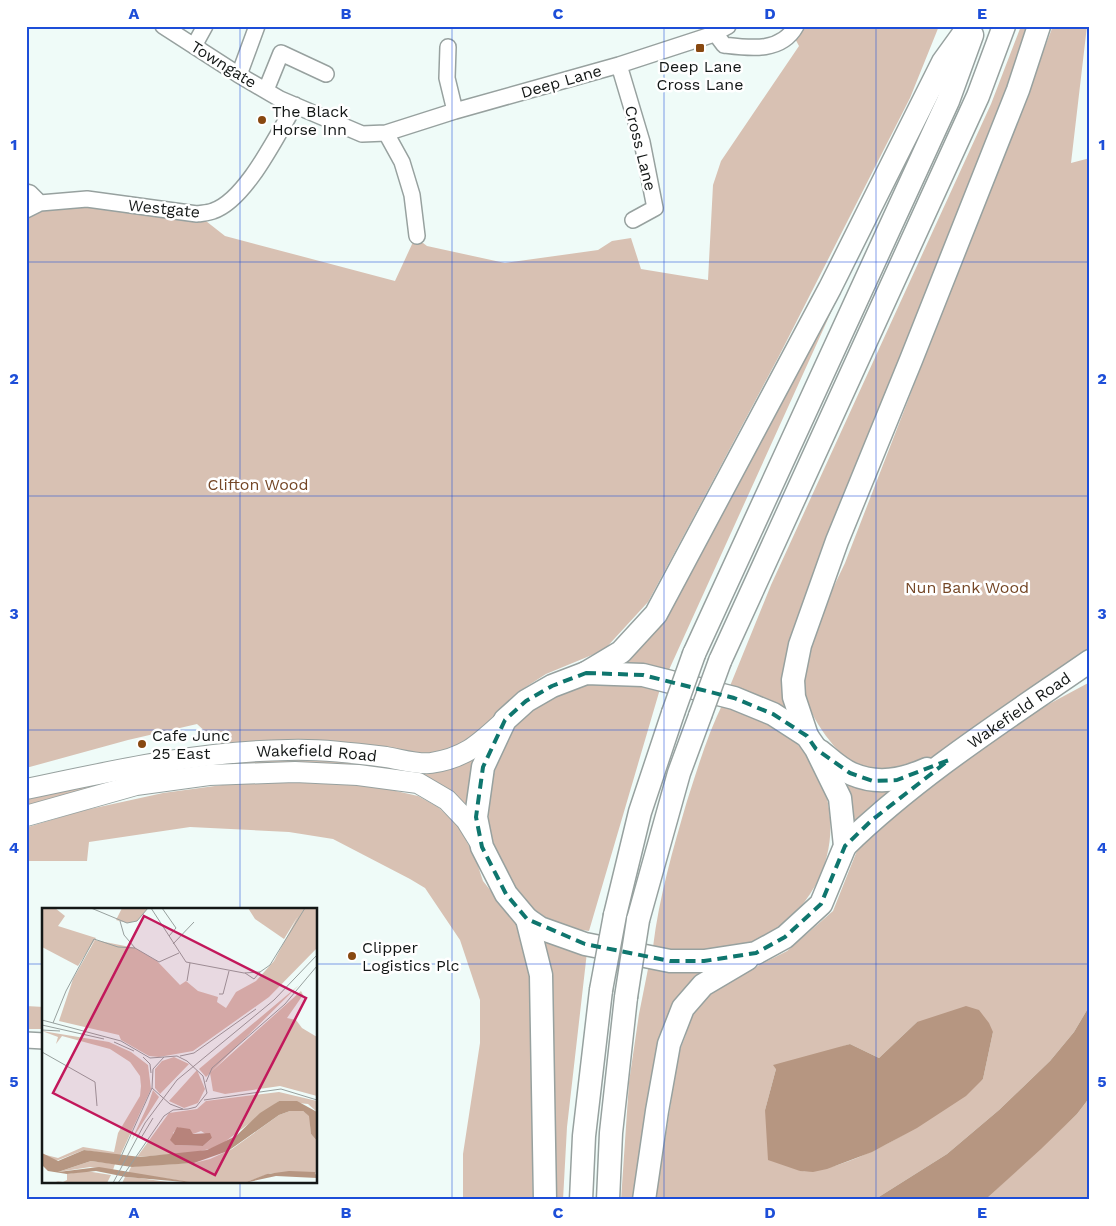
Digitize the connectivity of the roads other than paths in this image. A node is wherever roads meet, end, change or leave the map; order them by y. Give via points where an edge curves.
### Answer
1 (163, 26) edge
2 (205, 26) edge
3 (257, 26) edge
4 (796, 26) edge
5 (969, 26) edge
6 (976, 26) edge
7 (1004, 26) edge
8 (1039, 26) edge
9 (722, 30) edge
10 (194, 46) junction
11 (448, 47) dead end
12 (619, 65) junction
13 (326, 74) dead end
14 (239, 75) junction
15 (266, 90) junction
16 (295, 105) junction
17 (455, 111) junction
18 (386, 133) junction
19 (26, 192) edge
20 (33, 207) edge
21 (633, 220) dead end
22 (417, 236) dead end
23 (1090, 661) edge
24 (586, 673) junction
25 (505, 720) junction
26 (812, 742) junction
27 (949, 760) junction
28 (26, 790) edge
29 (26, 816) edge
30 (845, 846) junction
31 (482, 847) junction
32 (526, 919) junction
33 (756, 954) junction
34 (26, 1040) edge
35 (42, 1041) edge
36 (545, 1200) edge
37 (581, 1200) edge
38 (608, 1200) edge
39 (644, 1200) edge

1 - 10 street, Towngate
2 - 10 street
3 - 14 street
4 - 9 street via 780,42 759,49 724,45
5 - 24 highway via 943,62 830,288 656,614 621,652
6 - 37 highway, bridge via 948,101 694,654 673,713 640,812 615,915 601,990 584,1136
7 - 38 highway, bridge via 978,96 720,661 679,773 638,920 611,1133
8 - 26 highway via 1018,90 837,541 800,645 793,680 794,696
9 - 12 street, Deep Lane
10 - 14 street, Towngate
11 - 17 street via 447,78
12 - 17 street, Deep Lane
12 - 21 street, Cross Lane via 642,142 655,208
13 - 15 street via 281,53
14 - 15 street, Towngate
15 - 16 street, Towngate
16 - 18 street, Towngate via 362,134
16 - 20 street, Westgate via 251,179 236,196 213,211 197,214 87,199
17 - 18 street, Towngate
18 - 22 street via 402,162 412,195
19 - 20 street
23 - 27 highway, Wakefield Road
24 - 25 highway via 552,686 526,701
24 - 26 highway, Wakefield Road via 643,675 734,698 773,714
25 - 28 main road, Wakefield Road via 475,748 459,756 430,763 290,750 228,752 134,766
25 - 31 highway via 483,767 476,817
26 - 27 highway, Wakefield Road via 850,773 873,781 897,780
26 - 30 highway via 840,798
27 - 30 highway, Wakefield Road via 872,820
29 - 31 main road, Wakefield Road via 136,785 209,775 358,774 418,783 447,800 466,820
30 - 33 highway via 821,904 785,937
31 - 32 highway via 506,894
32 - 33 highway via 540,928 585,944 670,961 704,961
32 - 36 highway via 541,975
33 - 39 highway via 703,985 684,1008 669,1044
34 - 35 street

